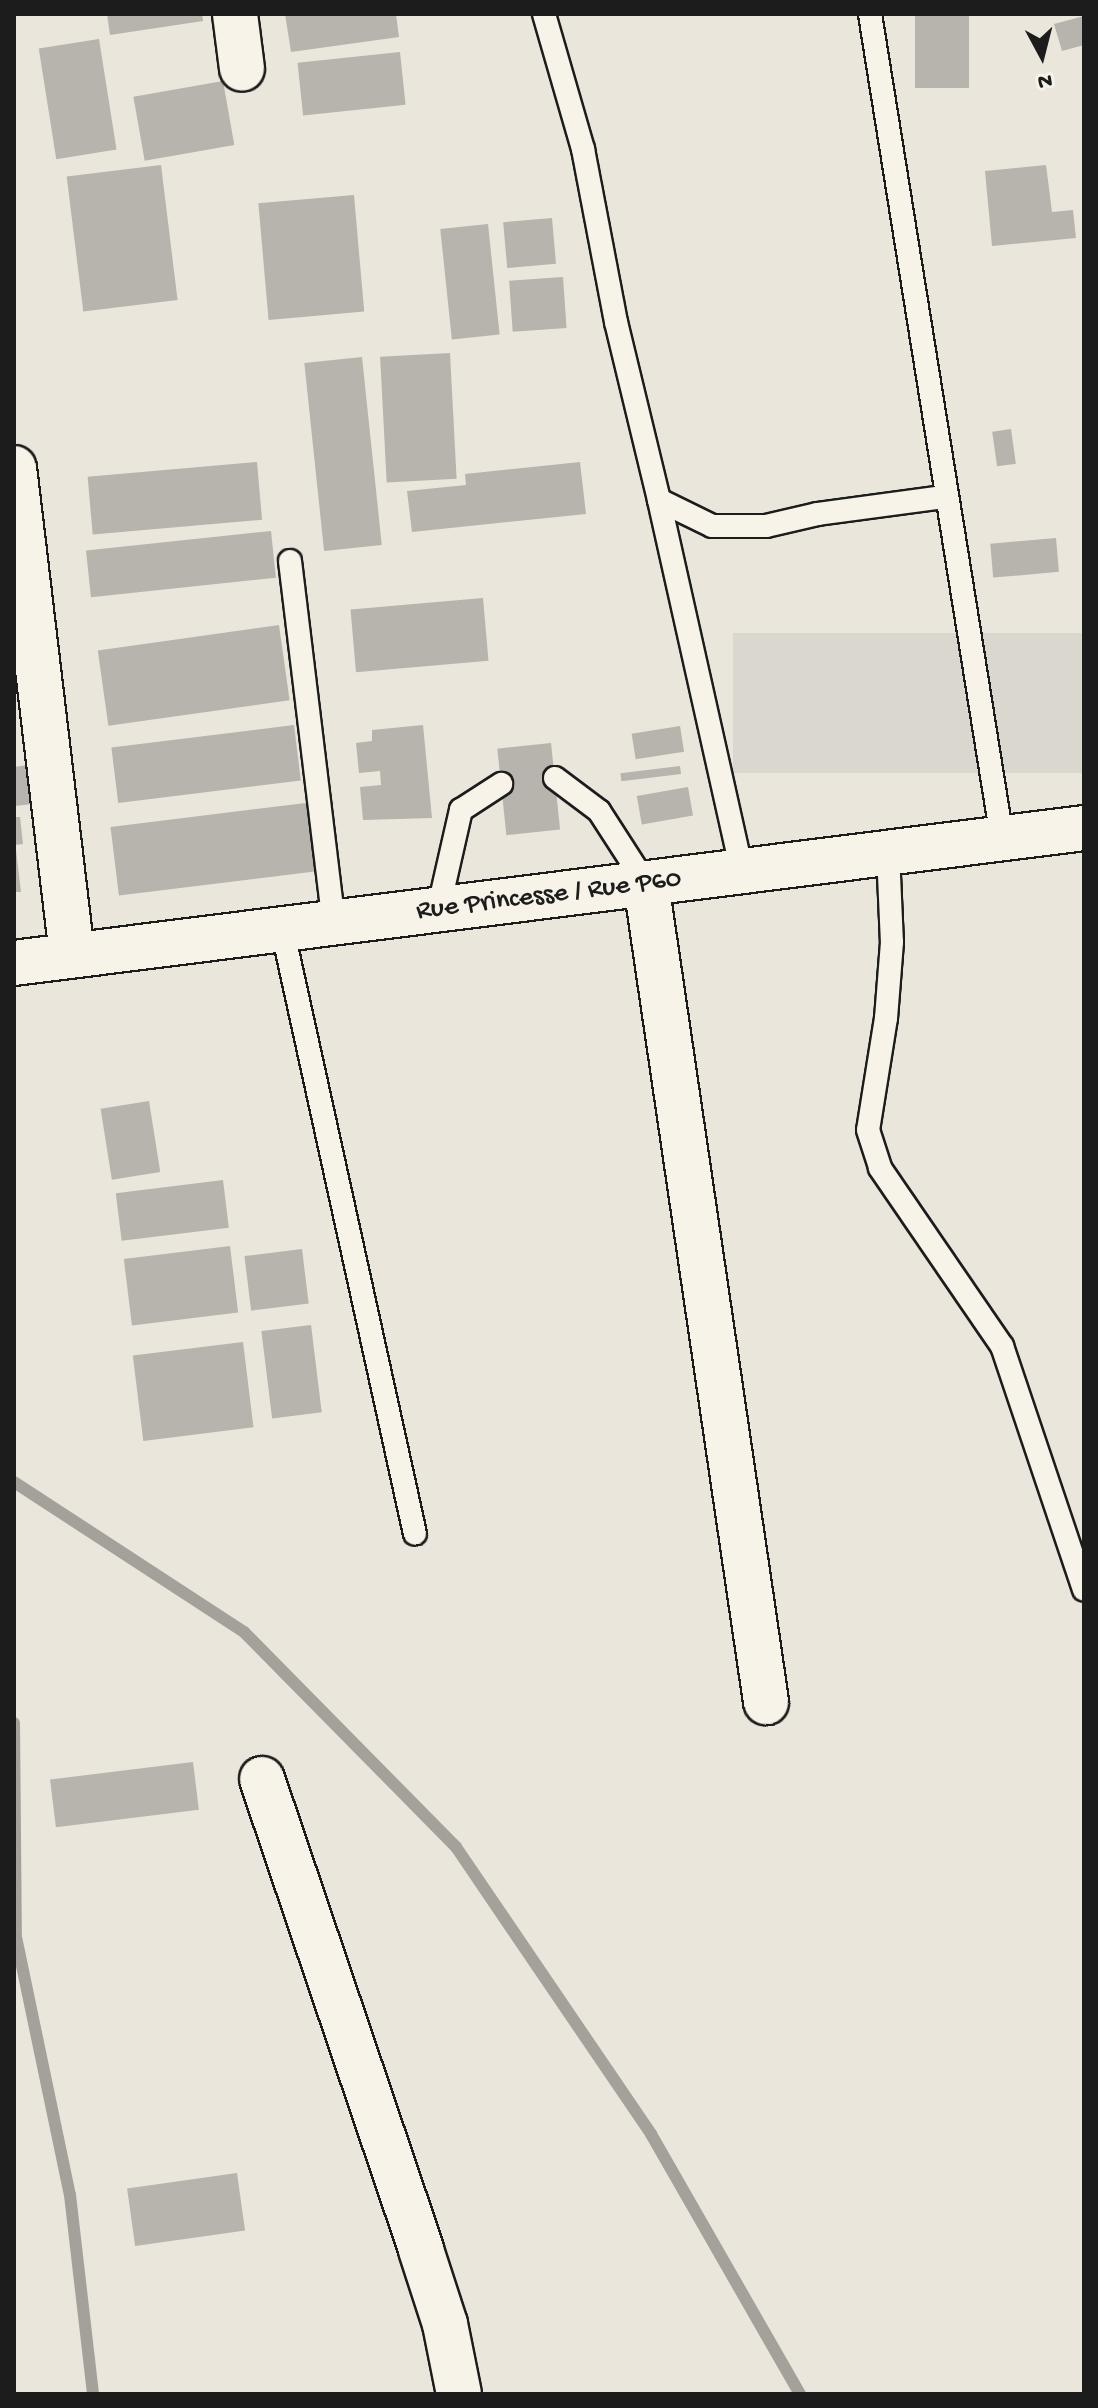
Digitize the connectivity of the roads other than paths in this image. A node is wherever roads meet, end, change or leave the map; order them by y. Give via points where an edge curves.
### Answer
1 (235, 14) edge
2 (544, 14) edge
3 (870, 14) edge
4 (242, 69) dead end
5 (14, 468) edge
6 (944, 497) junction
7 (659, 500) junction
8 (290, 561) dead end
9 (21, 590) edge
10 (555, 778) dead end
11 (501, 784) dead end
12 (1084, 828) edge
13 (1002, 838) junction
14 (888, 852) junction
15 (742, 871) junction
16 (646, 884) junction
17 (438, 911) junction
18 (334, 924) junction
19 (282, 928) junction
20 (72, 953) junction
21 (14, 963) edge
22 (415, 1534) dead end
23 (1084, 1590) edge
24 (766, 1702) dead end
25 (262, 1779) dead end
26 (459, 2394) edge

1 - 4 street
2 - 7 lane via 583,149 613,307
3 - 6 lane
5 - 9 street
6 - 7 lane via 766,526 712,526
6 - 13 lane
7 - 15 lane
8 - 18 lane
9 - 20 street
10 - 16 lane via 599,811
11 - 17 lane via 461,810
12 - 13 street, Rue Princesse / Rue P60
13 - 14 street, Rue Princesse / Rue P60
14 - 15 street, Rue Princesse / Rue P60
14 - 23 lane via 892,942 868,1130 880,1168 1002,1346
15 - 16 street, Rue Princesse / Rue P60
16 - 17 street, Rue Princesse / Rue P60
16 - 24 street
17 - 18 street, Rue Princesse / Rue P60
18 - 19 street, Rue Princesse / Rue P60
19 - 20 street, Rue Princesse / Rue P60
19 - 22 lane
20 - 21 street, Rue Princesse / Rue P60
25 - 26 street via 426,2265

